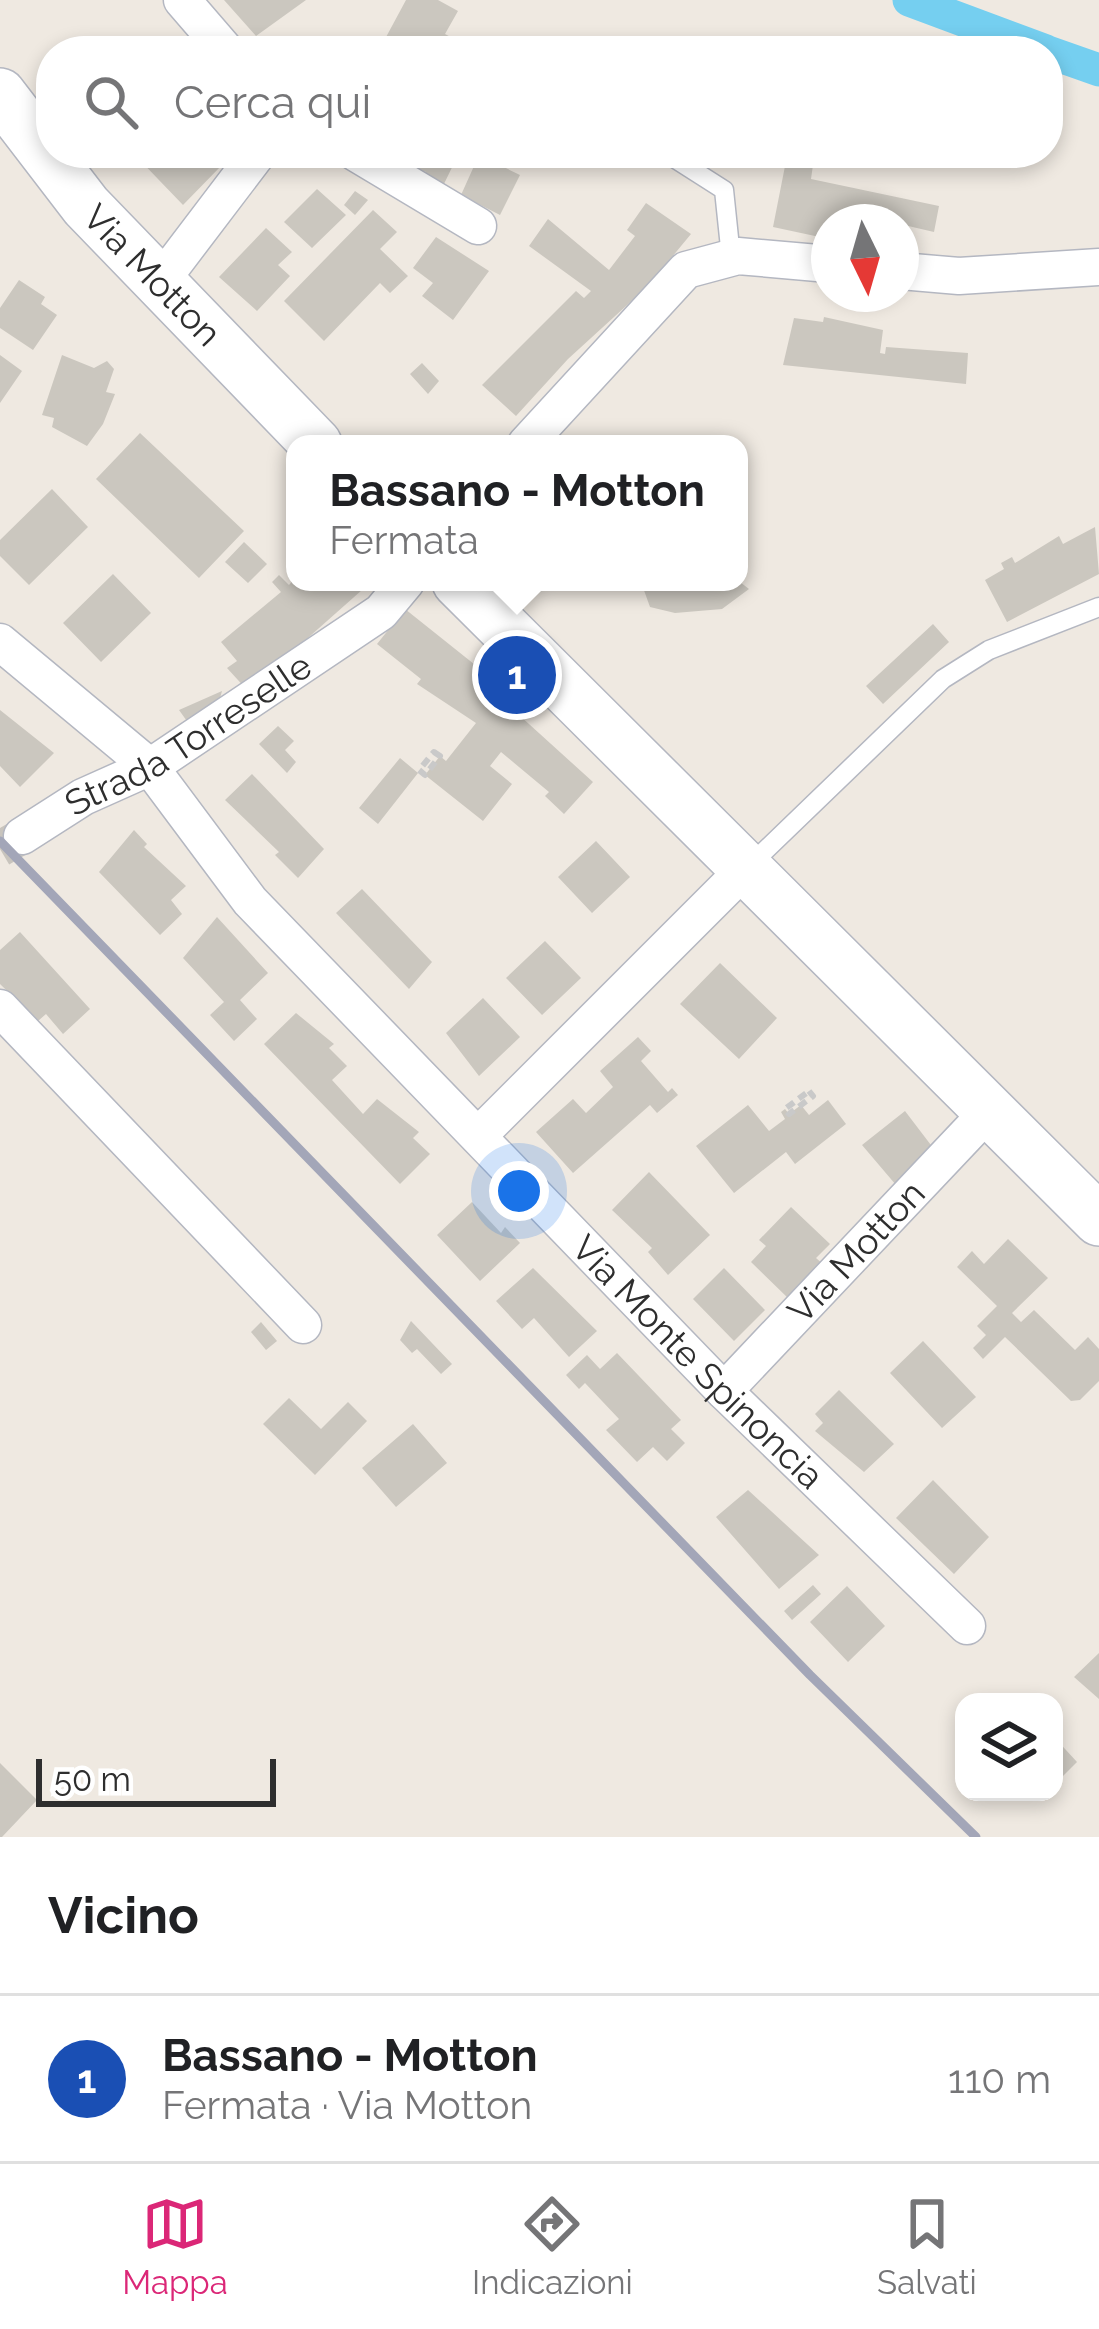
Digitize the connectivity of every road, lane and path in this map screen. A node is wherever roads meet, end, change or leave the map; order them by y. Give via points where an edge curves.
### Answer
1 (182, 0) edge
2 (213, 36) edge
3 (0, 94) edge
4 (36, 141) edge
5 (57, 168) edge
6 (247, 168) edge
7 (381, 168) edge
8 (690, 168) edge
9 (478, 226) dead end
10 (731, 257) junction
11 (811, 263) edge
12 (1099, 266) edge
13 (919, 273) edge
14 (160, 282) junction
15 (307, 435) edge
16 (534, 435) edge
17 (398, 591) edge
18 (467, 591) edge
19 (1099, 607) edge
20 (0, 642) edge
21 (150, 767) junction
22 (22, 836) tunnel mouth
23 (744, 871) junction
24 (0, 1008) edge
25 (989, 1112) junction
26 (478, 1136) junction
27 (1099, 1220) edge
28 (303, 1325) dead end
29 (724, 1390) junction
30 (967, 1626) dead end

1 - 2 street
3 - 4 main road, Via Motton
5 - 14 main road, Via Motton
6 - 14 street
7 - 9 street
8 - 10 lane via 724,190
10 - 11 street
10 - 16 street via 686,270
12 - 13 street
14 - 15 main road, Via Motton
17 - 21 street, Strada Torreselle via 381,612
18 - 23 main road
19 - 23 lane via 989,650 943,679
20 - 21 street, Via Monte Spinoncia
21 - 22 street, Strada Torreselle
21 - 26 street, Via Monte Spinoncia via 250,901
23 - 25 main road
23 - 26 street
24 - 28 street
25 - 27 main road
25 - 29 street, Via Motton
26 - 29 street, Via Monte Spinoncia
29 - 30 street, Via Monte Spinoncia

